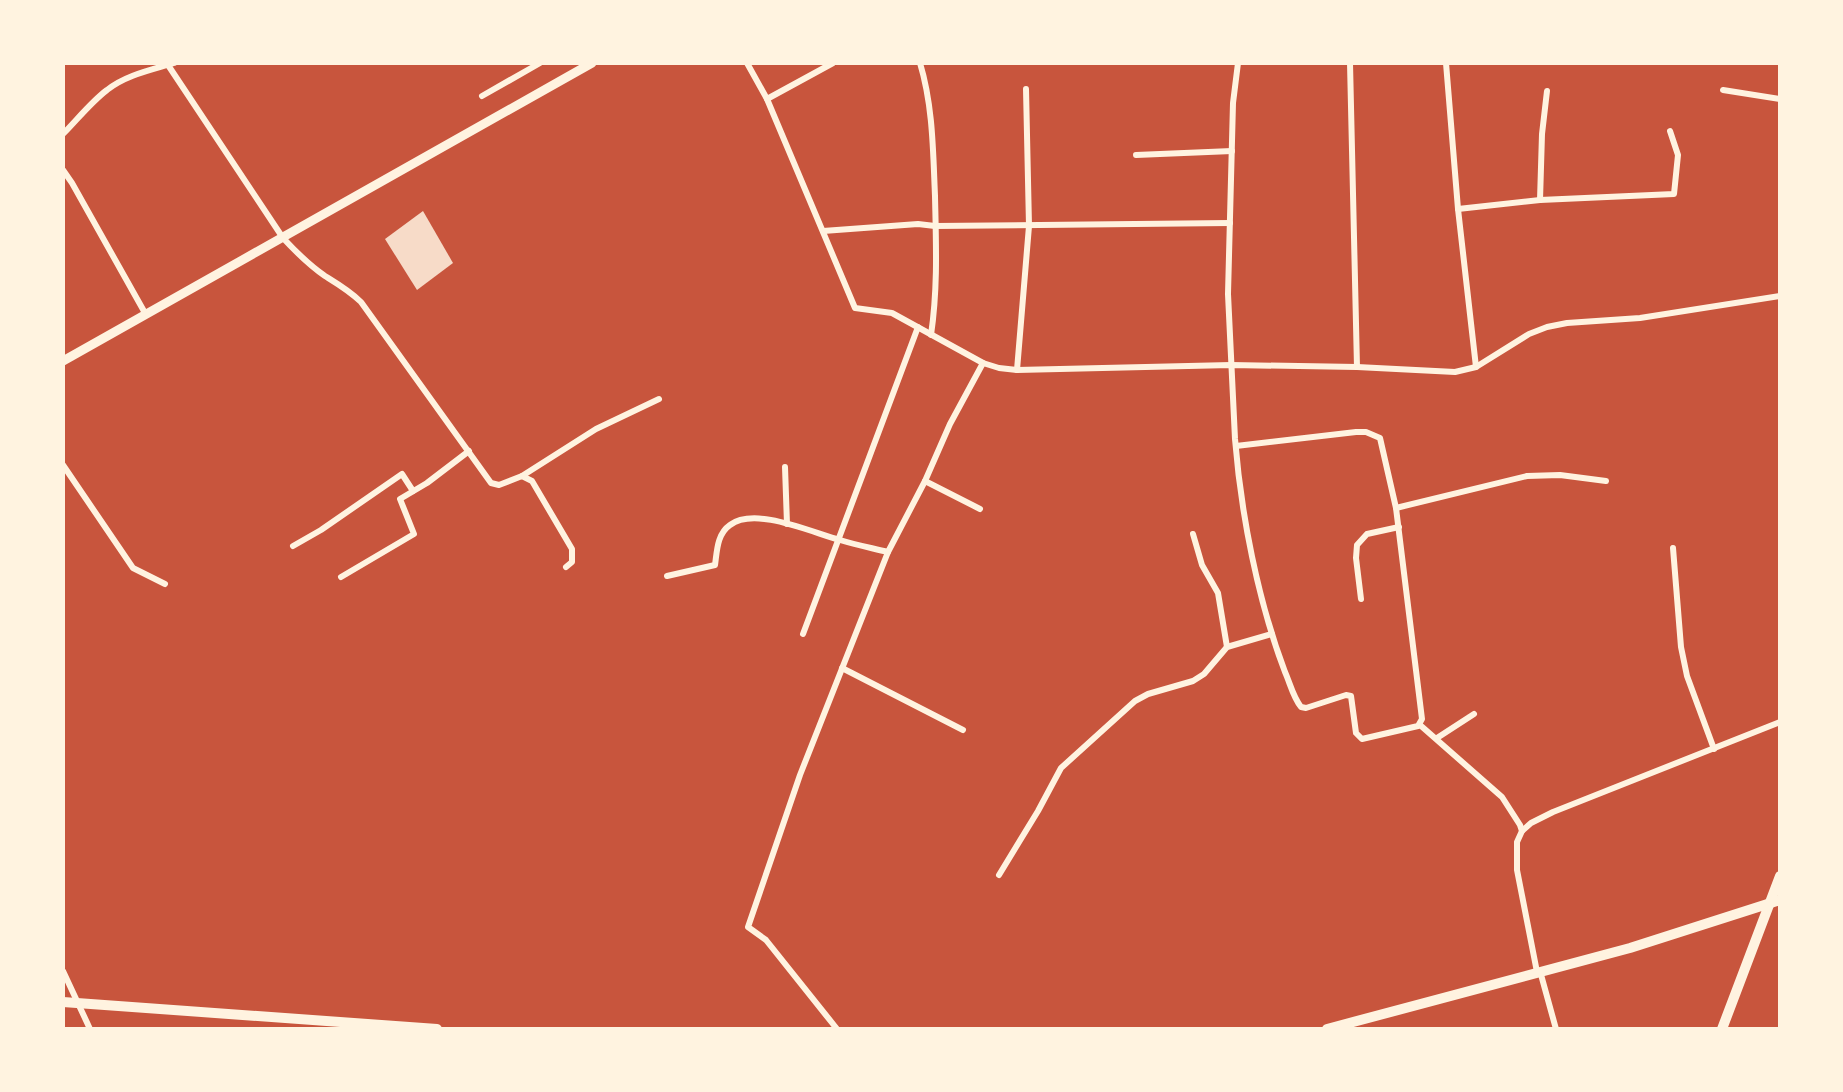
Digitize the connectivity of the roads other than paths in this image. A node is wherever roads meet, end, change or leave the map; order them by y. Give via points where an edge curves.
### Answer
1 (540, 63) edge
2 (592, 63) edge
3 (747, 63) edge
4 (833, 63) edge
5 (920, 63) edge
6 (1238, 63) edge
7 (1350, 63) edge
8 (1446, 63) edge
9 (171, 64) edge
10 (1026, 89) dead end
11 (1723, 90) dead end
12 (1547, 91) dead end
13 (481, 96) dead end
14 (767, 99) junction
15 (1780, 99) edge
16 (1670, 131) dead end
17 (63, 134) edge
18 (1232, 151) junction
19 (1136, 155) dead end
20 (63, 170) edge
21 (1540, 200) junction
22 (1458, 209) junction
23 (1230, 223) junction
24 (936, 226) junction
25 (1029, 226) junction
26 (823, 231) junction
27 (283, 238) junction
28 (1780, 296) edge
29 (145, 313) junction
30 (918, 327) junction
31 (931, 335) junction
32 (63, 361) edge
33 (983, 363) junction
34 (1231, 366) junction
35 (1476, 367) junction
36 (1357, 368) junction
37 (1017, 370) junction
38 (659, 400) dead end
39 (1236, 446) junction
40 (469, 451) junction
41 (63, 465) edge
42 (785, 467) dead end
43 (522, 476) junction
44 (925, 481) junction
45 (1606, 481) dead end
46 (413, 491) junction
47 (1396, 508) junction
48 (980, 509) dead end
49 (787, 524) junction
50 (1399, 527) junction
51 (1193, 534) dead end
52 (838, 540) junction
53 (293, 546) dead end
54 (1673, 548) dead end
55 (888, 552) junction
56 (566, 567) dead end
57 (667, 576) dead end
58 (341, 577) dead end
59 (165, 584) dead end
60 (1361, 599) dead end
61 (803, 634) dead end
62 (1272, 634) junction
63 (1227, 647) junction
64 (842, 668) junction
65 (1474, 714) dead end
66 (1780, 722) edge
67 (1420, 725) junction
68 (963, 730) dead end
69 (1437, 738) junction
70 (1714, 749) junction
71 (1522, 831) junction
72 (999, 875) dead end
73 (1780, 876) edge
74 (1780, 901) edge
75 (1769, 904) junction
76 (63, 971) edge
77 (1538, 971) junction
78 (63, 1002) edge
79 (79, 1003) junction
80 (90, 1029) edge
81 (437, 1029) edge
82 (837, 1029) edge
83 (1327, 1029) edge
84 (1556, 1029) edge
85 (1722, 1029) edge

1 - 13 street
2 - 27 main road
3 - 14 street
4 - 14 street
5 - 24 street via 930,101
6 - 18 street
7 - 36 street
8 - 22 street
9 - 17 street via 142,72 106,91
9 - 27 street
10 - 25 street
11 - 15 street
12 - 21 street
14 - 26 street
16 - 21 street via 1678,155 1675,194
18 - 19 street
18 - 23 street
20 - 29 street
21 - 22 street
22 - 35 street
23 - 25 street
23 - 34 street
24 - 25 street
24 - 26 street via 918,223
24 - 31 street
25 - 37 street
26 - 30 street via 855,307 892,313
27 - 29 main road
27 - 40 street via 304,260 361,302
28 - 35 street via 1547,327
29 - 32 main road
30 - 31 street
30 - 52 street
31 - 33 street
33 - 37 street
33 - 44 street
34 - 36 street
34 - 37 street
34 - 39 street
35 - 36 street via 1455,372
38 - 43 street via 596,429
39 - 47 street via 1341,433 1375,435 1380,438
39 - 62 street via 1244,510
40 - 43 street via 491,483 499,485
40 - 46 street
41 - 59 street via 133,568
42 - 49 street
43 - 56 street via 532,481 572,549 572,562
44 - 48 street
44 - 55 street
45 - 47 street via 1527,476
46 - 53 street via 402,474
46 - 58 street via 400,499 414,534
47 - 50 street
49 - 52 street
49 - 57 street via 740,519 720,538 715,565
50 - 60 street via 1367,534 1357,545
50 - 67 street
51 - 63 street via 1202,565 1218,593
52 - 55 street
52 - 61 street
54 - 70 street via 1681,647
55 - 64 street
62 - 63 street
62 - 67 street via 1301,707 1351,696 1356,733 1362,739
63 - 72 street via 1193,681 1135,701 1061,768
64 - 68 street
64 - 82 street via 748,927 766,940
65 - 69 street
66 - 70 street
67 - 69 street
69 - 71 street via 1502,797
70 - 71 street via 1553,812
71 - 77 street via 1517,842 1517,870
73 - 75 main road
74 - 75 main road
75 - 77 main road
75 - 85 main road
76 - 79 street
77 - 83 main road
77 - 84 street
78 - 79 main road
79 - 80 street
79 - 81 main road

